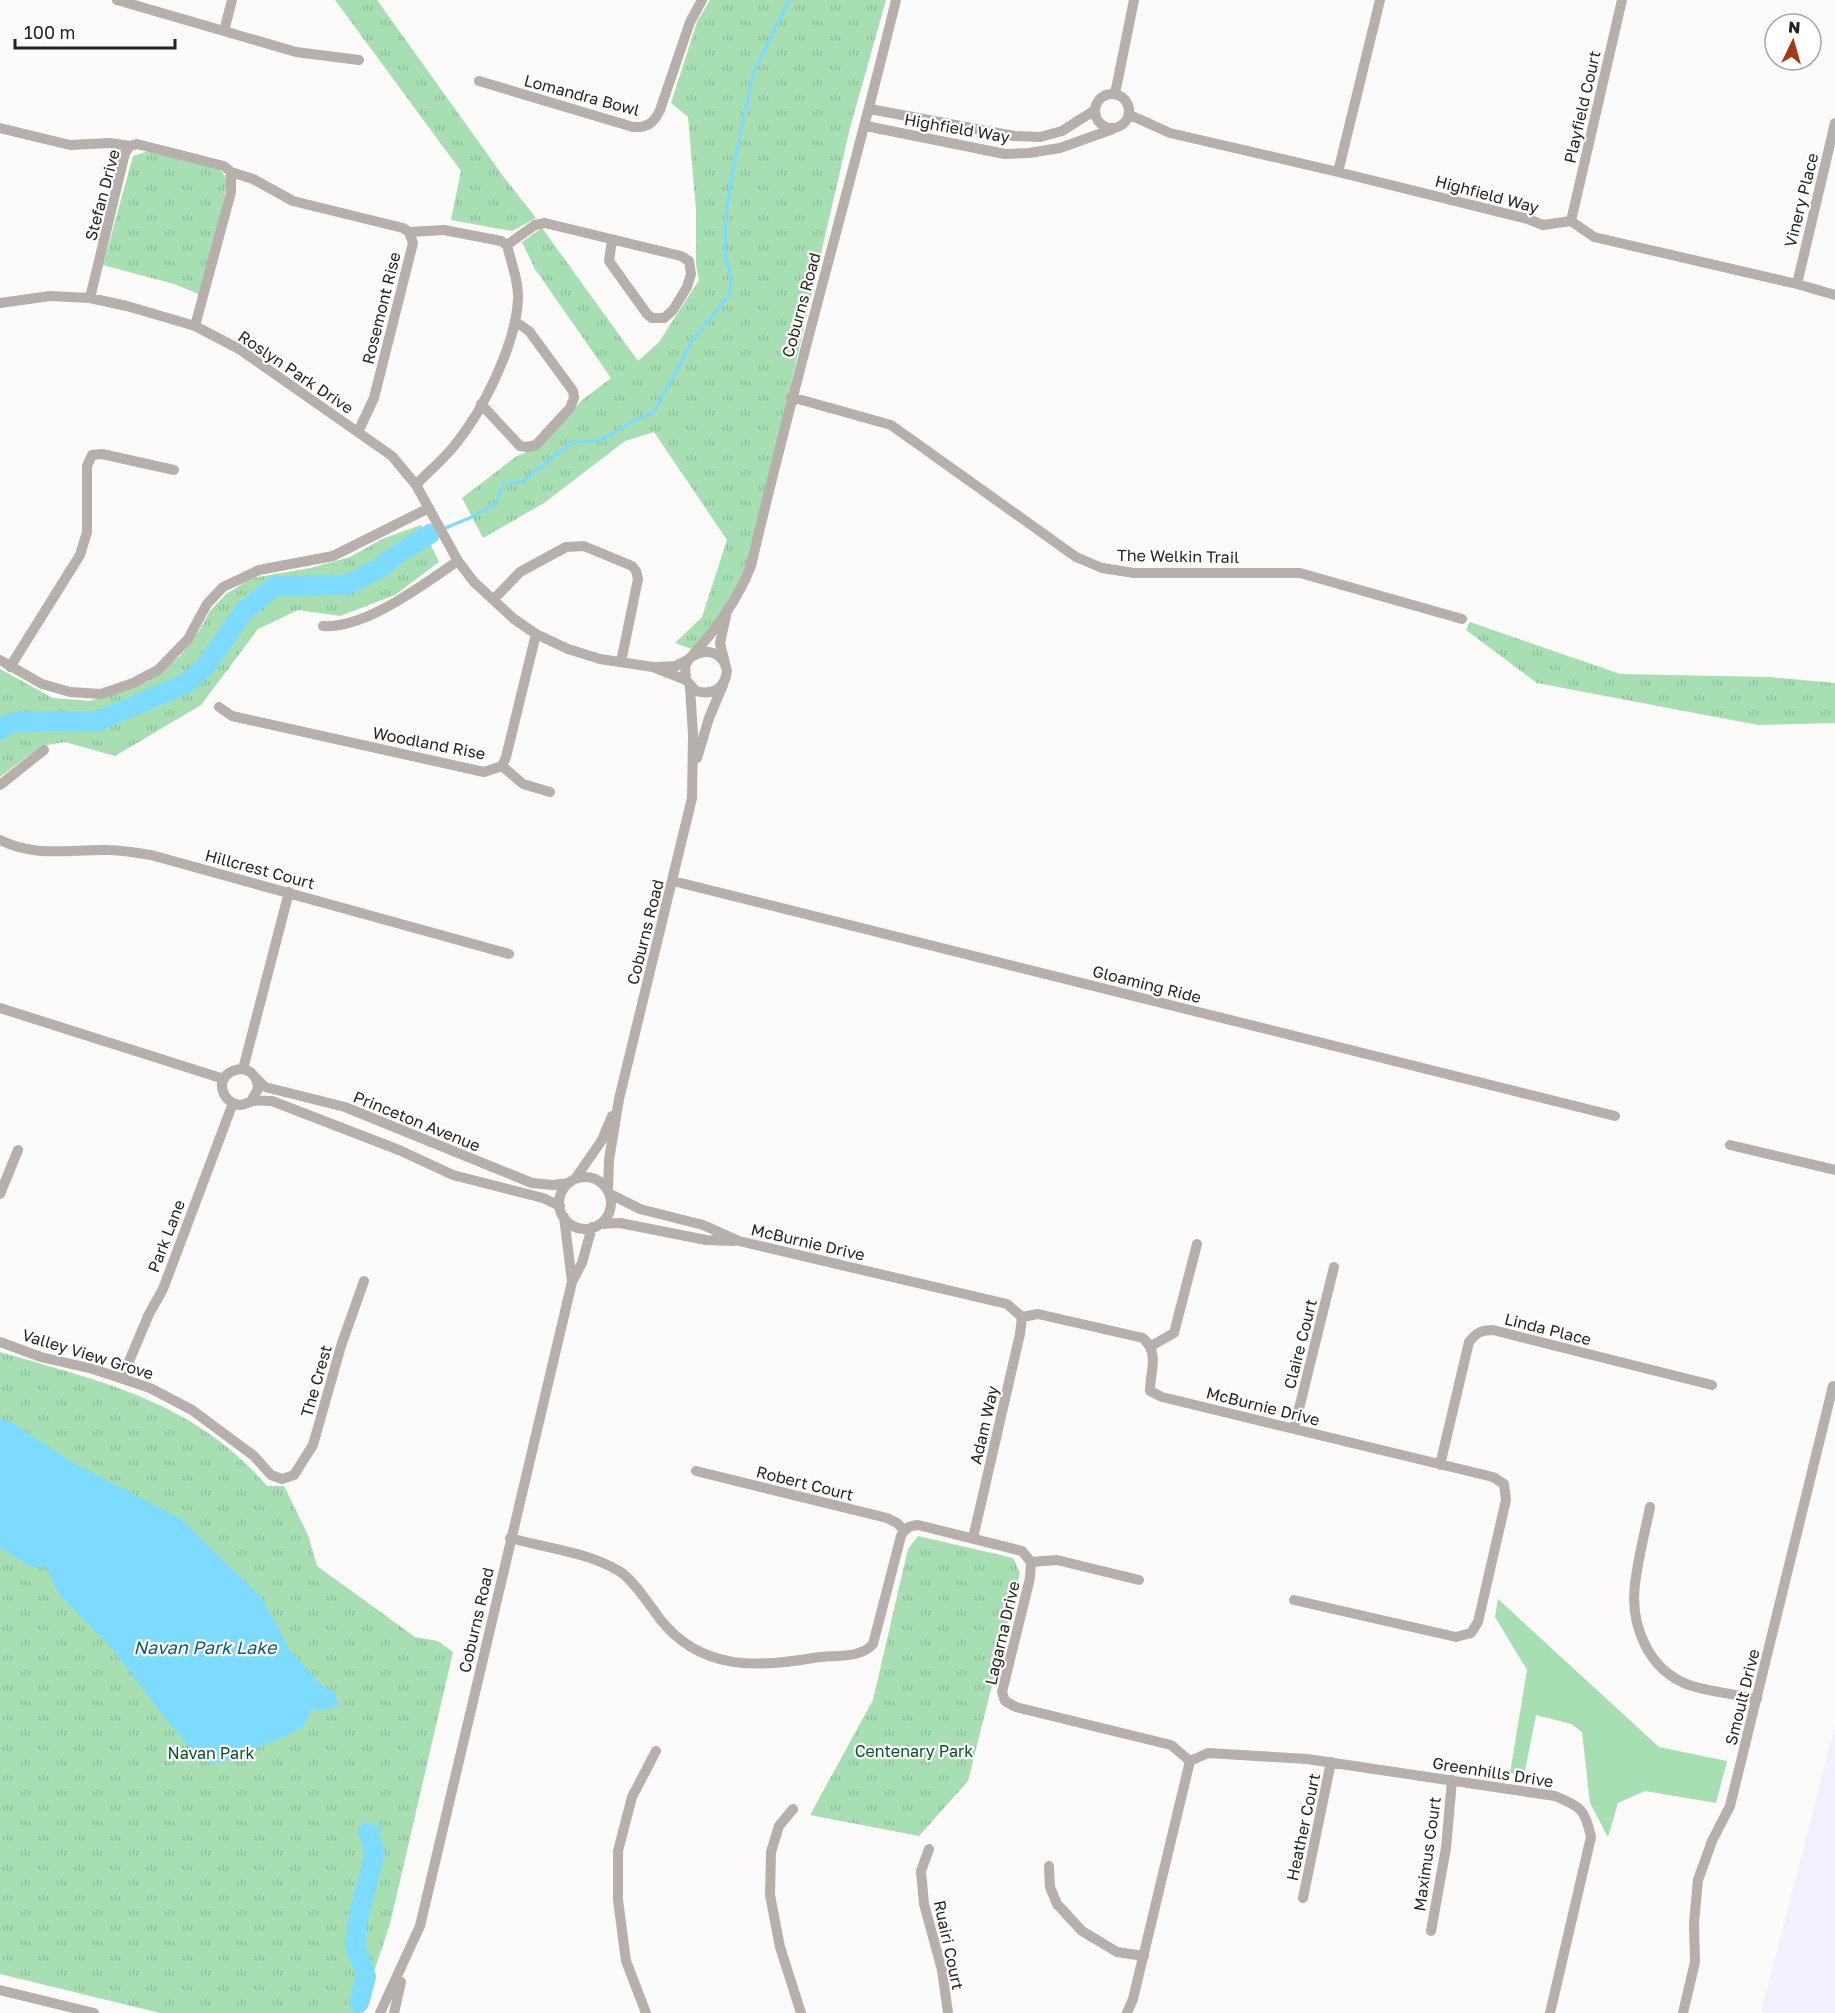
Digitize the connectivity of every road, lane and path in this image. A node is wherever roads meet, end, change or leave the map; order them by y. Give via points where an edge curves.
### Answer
1 (117, 0) edge
2 (232, 0) edge
3 (702, 0) edge
4 (896, 0) edge
5 (1134, 0) edge
6 (1380, 0) edge
7 (1622, 0) edge
8 (224, 31) junction
9 (359, 60) dead end
10 (479, 81) dead end
11 (1115, 94) junction
12 (870, 109) junction
13 (1095, 110) junction
14 (1130, 115) junction
15 (1835, 123) edge
16 (866, 126) junction
17 (0, 129) edge
18 (1113, 129) junction
19 (130, 146) junction
20 (231, 172) junction
21 (1338, 172) junction
22 (1571, 221) junction
23 (409, 232) junction
24 (612, 240) junction
25 (507, 245) junction
26 (1797, 284) junction
27 (1835, 295) edge
28 (90, 298) junction
29 (0, 303) edge
30 (516, 322) junction
31 (195, 326) junction
32 (791, 397) junction
33 (481, 404) junction
34 (358, 432) junction
35 (174, 470) dead end
36 (416, 486) junction
37 (429, 508) junction
38 (458, 561) junction
39 (493, 600) junction
40 (726, 613) junction
41 (1462, 619) dead end
42 (323, 626) dead end
43 (536, 634) junction
44 (690, 658) junction
45 (0, 660) edge
46 (621, 662) junction
47 (725, 664) junction
48 (10, 667) junction
49 (653, 668) junction
50 (688, 683) junction
51 (723, 684) junction
52 (219, 707) dead end
53 (44, 750) dead end
54 (502, 766) junction
55 (693, 770) junction
56 (0, 785) edge
57 (550, 792) dead end
58 (0, 840) edge
59 (673, 881) junction
60 (289, 892) junction
61 (509, 954) dead end
62 (0, 1008) edge
63 (243, 1069) junction
64 (256, 1077) junction
65 (224, 1079) junction
66 (620, 1100) junction
67 (251, 1101) junction
68 (233, 1103) junction
69 (1615, 1116) dead end
70 (1730, 1145) dead end
71 (18, 1150) dead end
72 (1835, 1170) edge
73 (572, 1181) junction
74 (609, 1192) junction
75 (0, 1194) edge
76 (560, 1206) junction
77 (564, 1217) junction
78 (596, 1226) junction
79 (740, 1241) junction
80 (1197, 1244) dead end
81 (1334, 1267) dead end
82 (364, 1281) dead end
83 (572, 1281) junction
84 (1022, 1317) junction
85 (0, 1342) edge
86 (1151, 1346) junction
87 (122, 1378) junction
88 (1712, 1385) dead end
89 (1833, 1386) dead end
90 (1294, 1429) junction
91 (1440, 1465) junction
92 (696, 1471) dead end
93 (282, 1479) joint
94 (1650, 1507) dead end
95 (904, 1530) junction
96 (510, 1538) junction
97 (973, 1538) junction
98 (1031, 1562) junction
99 (1139, 1580) dead end
100 (1294, 1600) dead end
101 (1757, 1699) junction
102 (656, 1751) dead end
103 (1190, 1761) junction
104 (1331, 1762) junction
105 (1452, 1780) junction
106 (793, 1809) dead end
107 (929, 1849) dead end
108 (1049, 1866) dead end
109 (1303, 1898) dead end
110 (1431, 1931) dead end
111 (1144, 1956) junction
112 (405, 1964) junction
113 (0, 1990) edge
114 (94, 2013) edge
115 (380, 2013) edge
116 (394, 2013) edge
117 (646, 2013) edge
118 (801, 2013) edge
119 (948, 2013) edge
120 (1126, 2013) edge
121 (1550, 2013) edge
122 (1683, 2013) edge

1 - 8 street
2 - 8 street
3 - 10 street, Lomandra Bowl via 690,22 660,110 649,125 633,127
4 - 12 street, Coburns Road
5 - 11 street
6 - 21 street
7 - 22 street, Playfield Court
8 - 9 street via 296,52
11 - 13 street via 1100,99
11 - 14 street via 1126,100
12 - 13 street, Highfield Way via 1014,136 1040,137 1062,131
12 - 16 street, Coburns Road
13 - 18 street via 1101,125
14 - 18 street via 1123,125
14 - 21 street, Highfield Way via 1170,133
15 - 26 street, Vinery Place
16 - 18 street, Highfield Way via 1005,154 1060,148
16 - 32 street, Coburns Road
17 - 19 street via 70,145
19 - 20 street, Stefan Drive via 138,144 224,166
19 - 28 street, Stefan Drive via 125,153
20 - 23 street, Rosemont Rise via 293,201
20 - 31 street via 231,192
21 - 22 street, Highfield Way via 1543,225
22 - 26 street via 1594,237
23 - 25 street via 444,230
23 - 34 street, Rosemont Rise via 413,243 377,387
24 - 24 street via 609,261 647,314 659,319 668,315 687,287 689,261
24 - 25 street via 545,223 535,225
25 - 30 street via 519,297
26 - 27 street
28 - 29 street, Roslyn Park Drive via 50,296
28 - 31 street, Roslyn Park Drive
30 - 33 street via 502,366
30 - 33 street via 529,331 573,391 570,408 536,445 527,447 520,446
31 - 34 street, Roslyn Park Drive via 239,349
32 - 40 street, Coburns Road via 751,566
32 - 41 street, The Welkin Trail via 891,425 1076,557 1102,568 1134,573 1300,573
33 - 36 street via 455,445
34 - 36 street, Roslyn Park Drive via 392,456
35 - 48 street via 93,455 87,465 87,532 80,555
36 - 37 street, Roslyn Park Drive
37 - 38 street, Roslyn Park Drive
37 - 48 street via 333,556 259,570 223,587 207,604 188,639 158,670 133,683 101,694 70,692 42,684
38 - 39 street, Roslyn Park Drive
38 - 42 street via 385,608 345,624
39 - 43 street, Roslyn Park Drive
39 - 46 street via 520,572 566,547 584,546 632,566 638,579
40 - 44 street, Coburns Road
40 - 47 street, Coburns Road via 720,644
43 - 46 street, Roslyn Park Drive via 568,649
43 - 54 street, Woodland Rise
44 - 47 street via 698,652 714,652
44 - 49 street, Roslyn Park Drive via 676,666
44 - 50 street via 685,666
45 - 48 street
46 - 49 street, Roslyn Park Drive
47 - 51 street
49 - 50 street, Roslyn Park Drive
50 - 51 street via 696,691 711,693
50 - 55 street, Coburns Road
51 - 55 street, Coburns Road
52 - 54 street, Woodland Rise via 232,716 484,772
53 - 56 street
54 - 57 street via 523,784
55 - 59 street, Coburns Road via 692,798
58 - 60 street, Hillcrest Court via 44,852 108,850 151,855
59 - 66 street, Coburns Road
59 - 69 street, Gloaming Ride
60 - 61 street, Hillcrest Court
60 - 63 street
62 - 65 street
63 - 64 street
63 - 65 street via 233,1070
64 - 67 street via 258,1089
64 - 73 street, Princeton Avenue via 265,1087 345,1107 532,1183 553,1185
65 - 68 street via 223,1092
66 - 73 street, Coburns Road via 602,1140
66 - 74 street, Coburns Road via 609,1160
67 - 68 street
67 - 76 street, Princeton Avenue via 272,1101 453,1174
68 - 87 street, Park Lane via 163,1289
70 - 72 street
71 - 75 street
73 - 74 street via 590,1178
73 - 76 street via 562,1193
74 - 78 street via 610,1210
74 - 79 street, McBurnie Drive via 640,1209 703,1225
76 - 77 street
77 - 78 street via 576,1227
77 - 83 street, Coburns Road
78 - 79 street, McBurnie Drive via 620,1223 706,1240
78 - 83 street, Coburns Road
79 - 84 street, McBurnie Drive via 1007,1304
80 - 86 street via 1174,1332
81 - 90 street, Claire Court
82 - 93 street, The Crest via 313,1445 294,1475
83 - 96 street, Coburns Road
84 - 86 street via 1038,1314 1143,1338
84 - 97 street, Adam Way
85 - 87 street, Valley View Grove via 40,1357
86 - 90 street, McBurnie Drive via 1154,1361 1150,1391
87 - 93 street, Valley View Grove via 192,1410 254,1456 271,1475
88 - 91 street, Linda Place via 1482,1330 1469,1342
89 - 101 street, Smoult Drive
90 - 91 street, McBurnie Drive
91 - 100 street, McBurnie Drive via 1492,1477 1504,1484 1506,1500 1478,1622 1471,1633 1456,1637
92 - 95 street, Robert Court via 887,1518
94 - 101 street via 1634,1585 1635,1614 1654,1662 1689,1685
95 - 96 street via 873,1644 866,1652 776,1664 743,1664 700,1653 671,1634 621,1572 596,1560
95 - 97 street, Lagarna Drive via 918,1525
96 - 112 street, Coburns Road via 444,1830 420,1926
97 - 98 street, Lagarna Drive via 1022,1551
98 - 99 street via 1057,1560
98 - 103 street, Lagarna Drive via 1002,1692 1005,1701 1171,1745
101 - 122 street, Smoult Drive via 1730,1806 1698,1880 1695,1962
102 - 117 street via 632,1797 618,1851 618,1900 626,1960
103 - 104 street, Greenhills Drive via 1208,1753
103 - 111 street
104 - 105 street, Greenhills Drive
104 - 109 street, Heather Court
105 - 110 street, Maximus Court via 1446,1848
105 - 121 street, Greenhills Drive via 1555,1796 1572,1803 1587,1816 1591,1837
106 - 118 street via 779,1826 771,1852 770,1894 780,1947
107 - 119 street, Ruairi Court via 921,1871 924,1904 942,1970
108 - 111 street via 1050,1887 1057,1904 1082,1931 1117,1952
111 - 120 street
112 - 115 street, Coburns Road
112 - 116 street, Coburns Road
113 - 114 street

